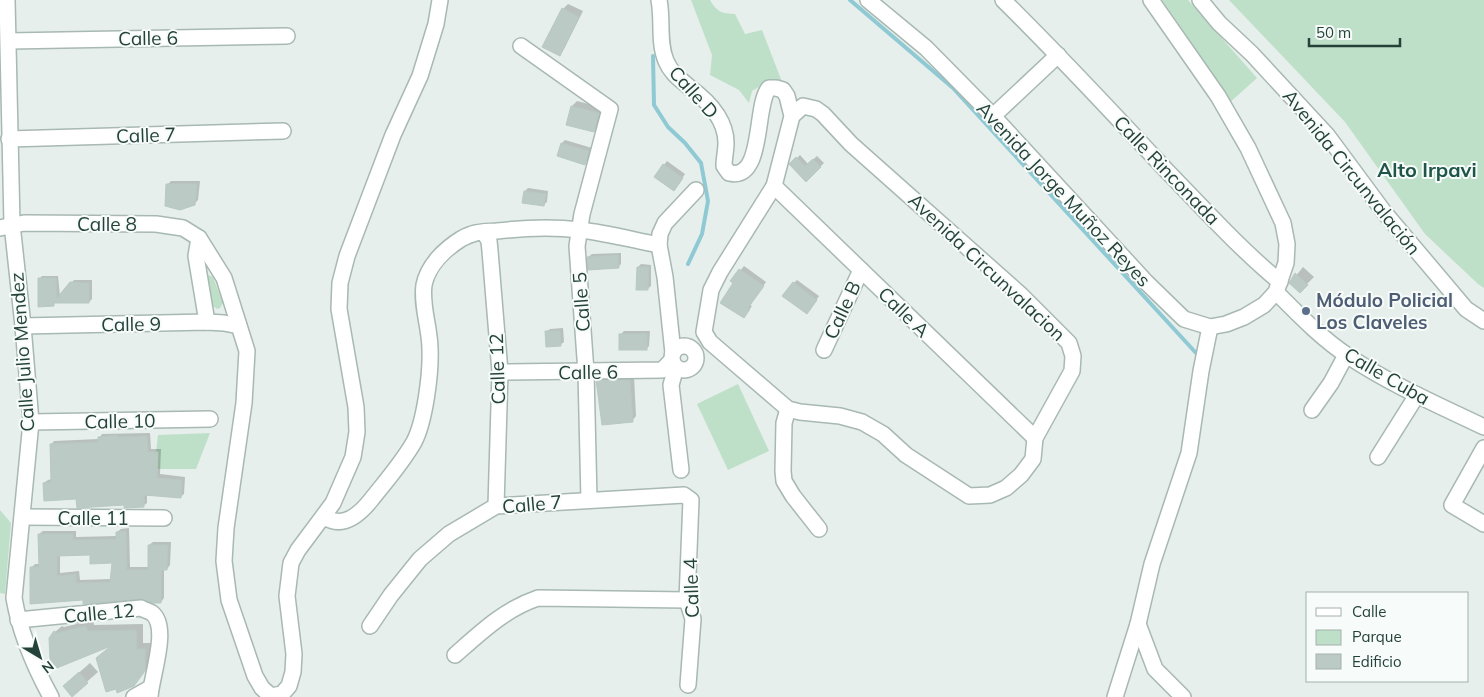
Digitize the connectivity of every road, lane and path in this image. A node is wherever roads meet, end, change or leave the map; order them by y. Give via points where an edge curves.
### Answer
1 (7, 0) edge
2 (440, 0) edge
3 (659, 0) edge
4 (868, 0) edge
5 (1003, 0) edge
6 (1150, 0) edge
7 (1200, 0) edge
8 (288, 36) dead end
9 (9, 41) junction
10 (521, 46) dead end
11 (1058, 55) junction
12 (792, 116) junction
13 (993, 116) junction
14 (282, 131) dead end
15 (9, 139) junction
16 (10, 176) junction
17 (774, 186) junction
18 (696, 190) dead end
19 (0, 195) edge
20 (6, 218) edge
21 (580, 230) junction
22 (484, 232) junction
23 (199, 238) junction
24 (659, 245) junction
25 (861, 270) junction
26 (1278, 287) junction
27 (1484, 321) edge
28 (207, 322) junction
29 (23, 326) junction
30 (239, 326) junction
31 (1210, 326) junction
32 (710, 342) junction
33 (824, 350) dead end
34 (1346, 355) junction
35 (674, 360) junction
36 (500, 372) junction
37 (586, 372) junction
38 (1417, 395) junction
39 (788, 408) junction
40 (1312, 410) dead end
41 (210, 419) dead end
42 (30, 422) junction
43 (1484, 427) edge
44 (1035, 438) junction
45 (1484, 448) edge
46 (1378, 457) dead end
47 (682, 470) dead end
48 (684, 495) joint
49 (588, 500) junction
50 (496, 506) junction
51 (22, 517) junction
52 (324, 517) junction
53 (164, 518) dead end
54 (1484, 524) edge
55 (819, 529) dead end
56 (687, 600) junction
57 (18, 620) junction
58 (1138, 624) junction
59 (370, 626) dead end
60 (455, 655) dead end
61 (688, 685) dead end
62 (150, 692) edge
63 (51, 697) edge
64 (134, 697) edge
65 (1115, 697) edge
66 (1183, 697) edge

1 - 9 street, Calle Julio Mendez
2 - 52 street via 420,76 393,135 347,256 340,284 338,309 356,407 357,432 354,458
3 - 12 street, Calle D via 665,59 675,75 718,116 724,128 724,166 729,173 745,170 750,161 765,93 770,88 783,90
4 - 13 street, Avenida Jorge Muñoz Reyes via 926,48
5 - 11 street, Calle Rinconada
6 - 26 street via 1218,96 1270,193 1283,223 1287,244 1286,263
7 - 27 street, Avenida Circunvalación via 1218,23 1252,54 1326,135 1384,212 1466,309
8 - 9 street, Calle 6
9 - 15 street, Calle Julio Mendez
10 - 21 street, Calle 5 via 610,109
11 - 13 street
11 - 26 street, Calle Rinconada
12 - 17 street
12 - 44 street, Avenida Circunvalacion via 803,106 816,109 851,144 1022,295 1069,343 1073,356 1072,371
13 - 31 street, Avenida Jorge Muñoz Reyes via 1146,282 1184,318
14 - 15 street, Calle 7
15 - 16 street, Calle Julio Mendez
16 - 19 street
16 - 20 street, Calle Julio Mendez
17 - 25 street, Calle A
17 - 32 street via 711,290 704,332
18 - 24 street via 665,223
20 - 23 street, Calle 8 via 156,224 183,228
20 - 29 street, Calle Julio Mendez
21 - 22 street
21 - 24 street
21 - 37 street, Calle 5 via 577,246
22 - 36 street, Calle 12 via 489,241
22 - 52 street via 476,231 460,239 442,253 424,285 430,348 429,383 414,441 361,512 345,522 331,522
23 - 28 street via 196,256
23 - 30 street via 224,278
24 - 35 street
25 - 33 street, Calle B
25 - 44 street, Calle A
26 - 31 street, Avenida Jorge Muñoz Reyes via 1264,305 1244,317
26 - 34 street, Calle Cuba via 1310,326
28 - 29 street, Calle 9
28 - 30 street, Calle 9
29 - 42 street, Calle Julio Mendez
30 - 52 street via 247,351 244,403 224,560 228,600 248,657 262,688 271,696 282,694 289,686 293,672 287,596 291,562
31 - 58 street via 1189,453 1152,564
32 - 35 street via 694,353 689,347 682,346 675,350
32 - 39 street, Avenida Circunvalacion
34 - 38 street, Calle Cuba
34 - 40 street
35 - 37 street, Calle 6 via 662,370
35 - 47 street via 671,385
36 - 37 street, Calle 6
36 - 50 street, Calle 12
37 - 49 street, Calle 5
38 - 43 street, Calle Cuba
38 - 46 street
39 - 44 street, Avenida Circunvalacion via 862,422 969,496 990,495 1006,488 1021,475 1032,459
39 - 55 street via 784,423 784,481
41 - 42 street, Calle 10
42 - 51 street, Calle Julio Mendez
45 - 54 street via 1452,505
48 - 49 street, Calle 7
48 - 56 street, Calle 4 via 691,500
49 - 50 street, Calle 7
50 - 59 street, Calle 7 via 449,534 420,559
51 - 53 street, Calle 11
51 - 57 street, Calle Julio Mendez via 14,598
56 - 60 street via 538,598 521,604 488,625
56 - 61 street, Calle 4 via 693,619
57 - 62 street, Calle 12 via 141,608 152,613 158,620 159,650
57 - 63 street, Calle Julio Mendez via 40,678
58 - 65 street
58 - 66 street via 1155,669
62 - 64 street

